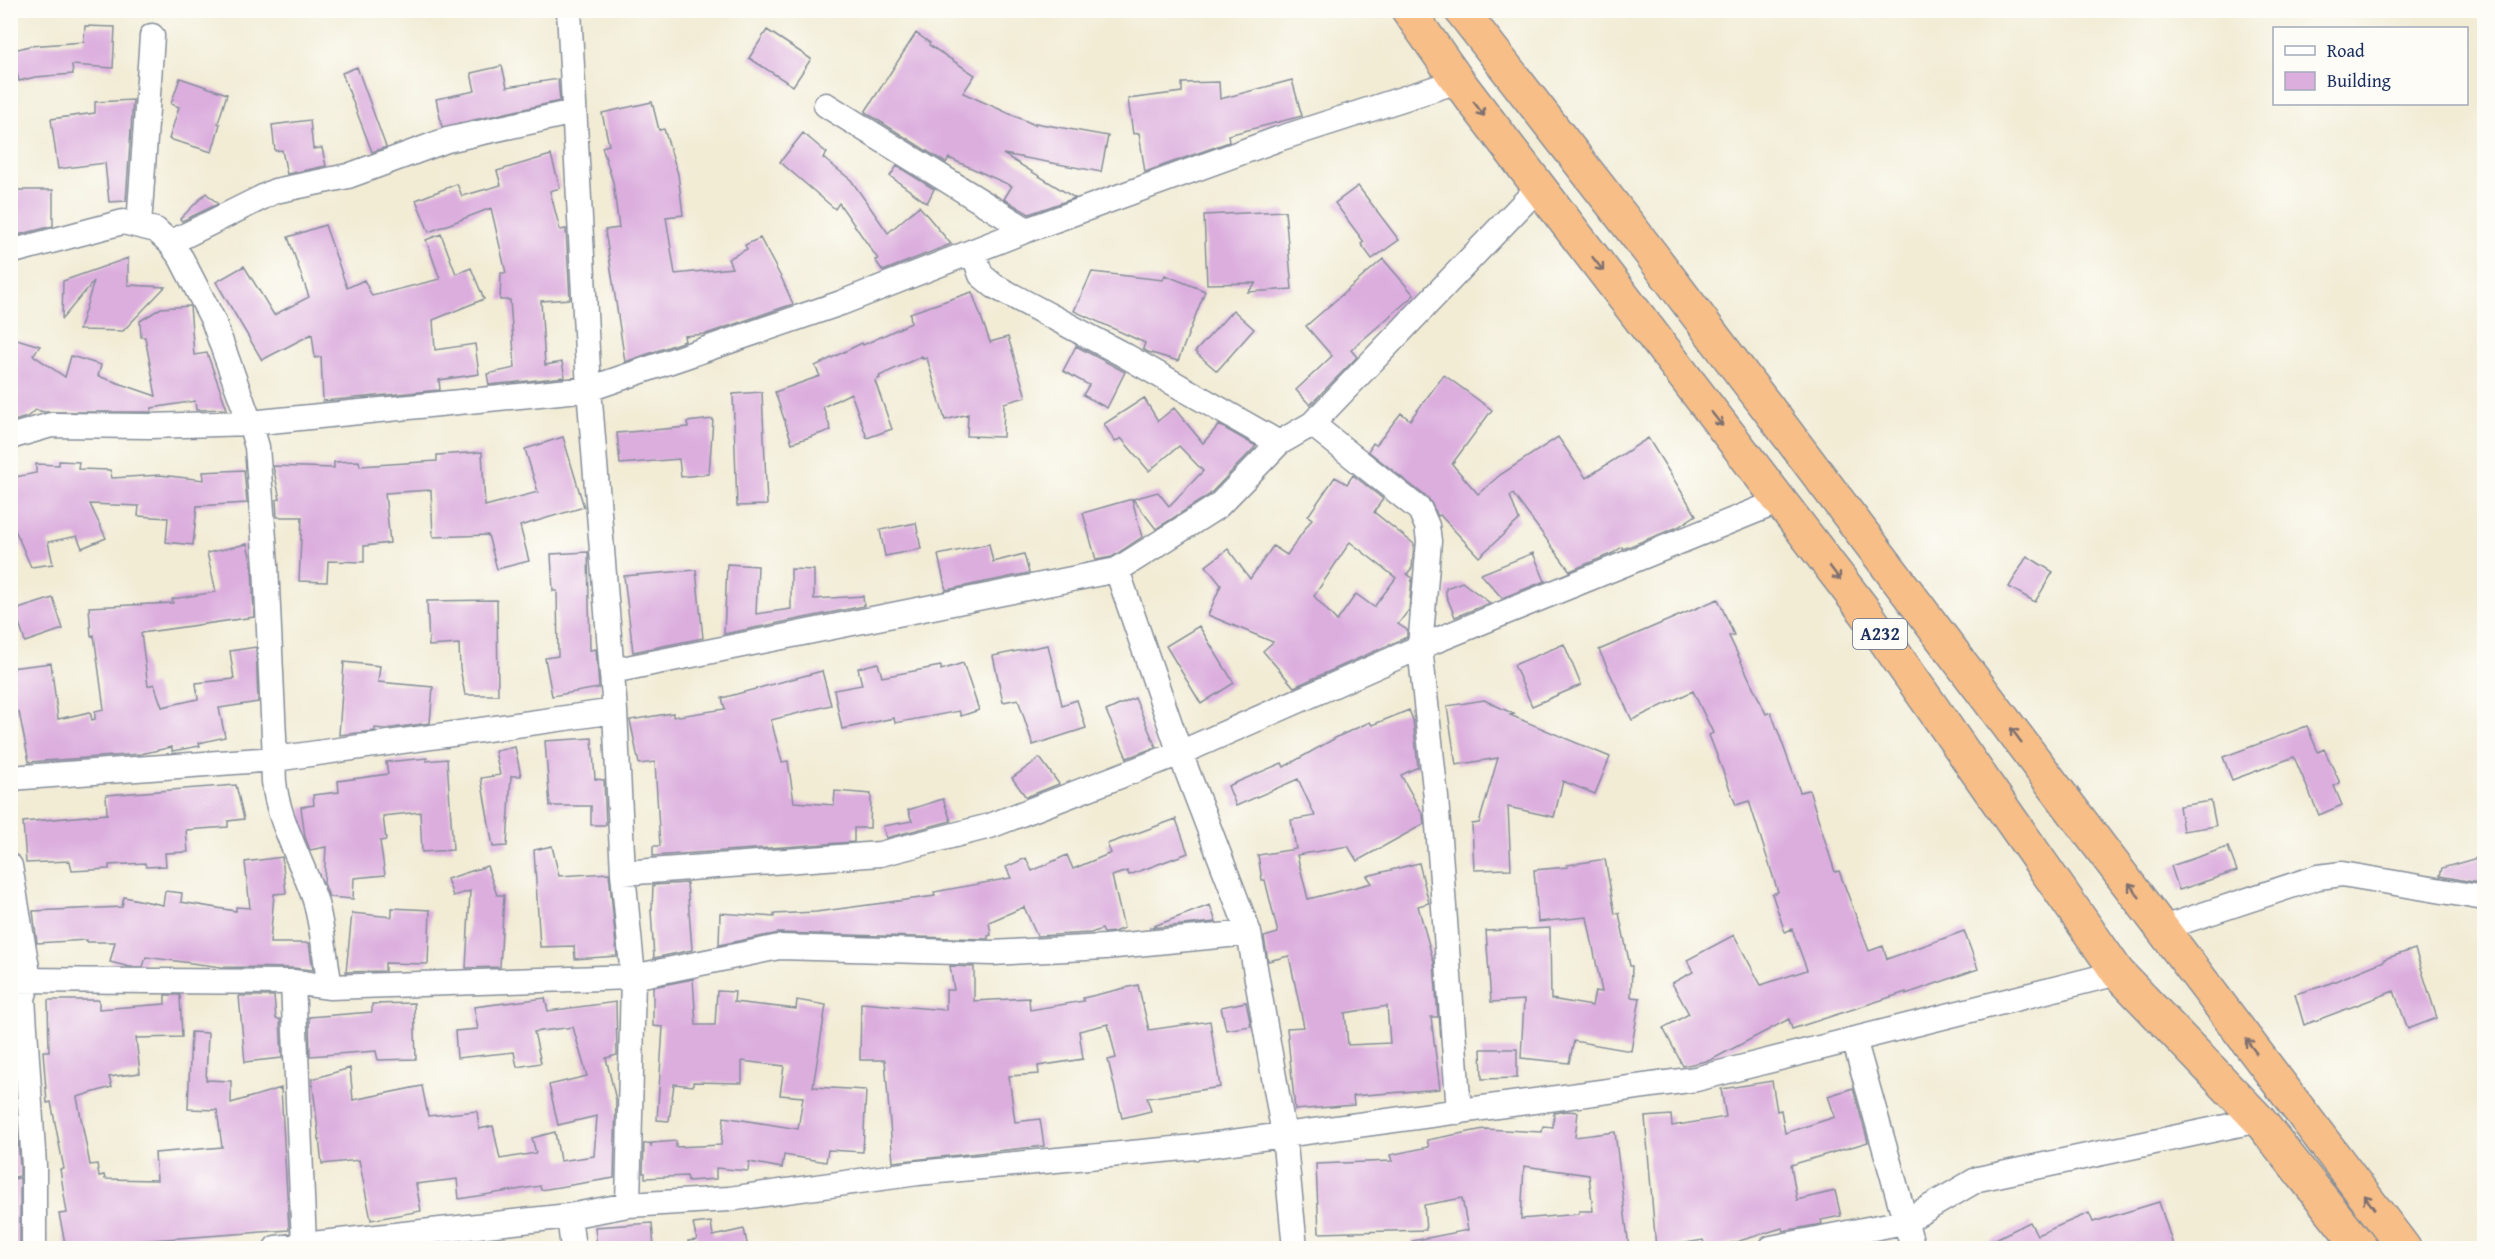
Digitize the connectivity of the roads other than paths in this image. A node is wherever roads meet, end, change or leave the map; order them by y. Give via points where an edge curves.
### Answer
1 (569, 10) edge
2 (1408, 10) edge
3 (1461, 10) edge
4 (152, 36) dead end
5 (1458, 81) junction
6 (826, 105) dead end
7 (574, 112) junction
8 (1539, 187) junction
9 (139, 225) junction
10 (1028, 230) junction
11 (170, 243) junction
12 (10, 252) edge
13 (973, 252) junction
14 (590, 389) junction
15 (250, 423) junction
16 (1312, 424) junction
17 (10, 437) edge
18 (1279, 443) junction
19 (1780, 501) junction
20 (1118, 570) junction
21 (1902, 585) junction
22 (1866, 613) junction
23 (1420, 647) junction
24 (612, 671) junction
25 (615, 711) junction
26 (1180, 753) junction
27 (275, 759) junction
28 (10, 778) edge
29 (10, 866) edge
30 (623, 873) junction
31 (2484, 898) edge
32 (2163, 928) junction
33 (1249, 933) junction
34 (2118, 973) junction
35 (633, 977) junction
36 (20, 980) edge
37 (292, 982) junction
38 (330, 987) junction
39 (1854, 1039) junction
40 (1459, 1112) junction
41 (2259, 1119) junction
42 (1284, 1135) junction
43 (628, 1205) junction
44 (569, 1216) junction
45 (1904, 1222) junction
46 (288, 1247) edge
47 (34, 1248) edge
48 (276, 1248) edge
49 (573, 1248) edge
50 (1295, 1248) edge
51 (1771, 1248) edge
52 (1913, 1248) edge
53 (2361, 1248) edge
54 (2404, 1248) edge

1 - 7 street
2 - 5 highway, A232
3 - 21 highway, A232
4 - 9 street
5 -> 8 highway, A232
5 - 10 street via 1278,139
6 - 10 street
7 - 11 street via 447,140 348,176 275,191
7 - 14 street
8 - 16 street
8 -> 19 highway, A232
9 - 11 street via 156,230
9 - 12 street via 123,222
10 - 13 street
11 - 15 street via 213,320
13 - 14 street via 841,303
13 - 18 street via 981,275 994,286
14 - 15 street
14 - 24 street
15 - 17 street via 51,425
15 - 27 street via 256,447 265,553
16 - 18 street
16 - 23 street via 1420,510 1429,541
18 - 20 street via 1218,506
19 -> 22 highway, A232
19 - 23 street
20 - 24 street
20 - 26 street
21 - 22 highway
32 -> 21 highway, A232
22 - 34 highway, A232
23 - 26 street
23 - 40 street via 1436,798
24 - 25 street
25 - 27 street
25 - 30 street
26 - 30 street via 990,826 880,854
26 - 33 street
27 - 28 street
27 - 38 street via 273,779 290,840 315,902
29 - 36 street
30 - 35 street
31 - 32 street via 2342,873 2318,877
54 -> 32 highway, A232
33 - 35 street via 992,953 779,947
33 - 42 street
34 - 39 street
34 - 41 highway, A232
35 - 38 street
35 - 43 street
36 - 37 street
36 - 47 street via 34,1166
37 - 38 street
37 - 46 street
39 - 40 street via 1696,1079
39 - 45 street
40 - 42 street
41 - 45 street via 1978,1179
41 - 53 highway, A232
42 - 43 street via 918,1173 729,1199
42 - 50 street
43 - 44 street
44 - 46 street
44 - 49 street
45 - 51 street
45 - 52 street
46 - 48 street

